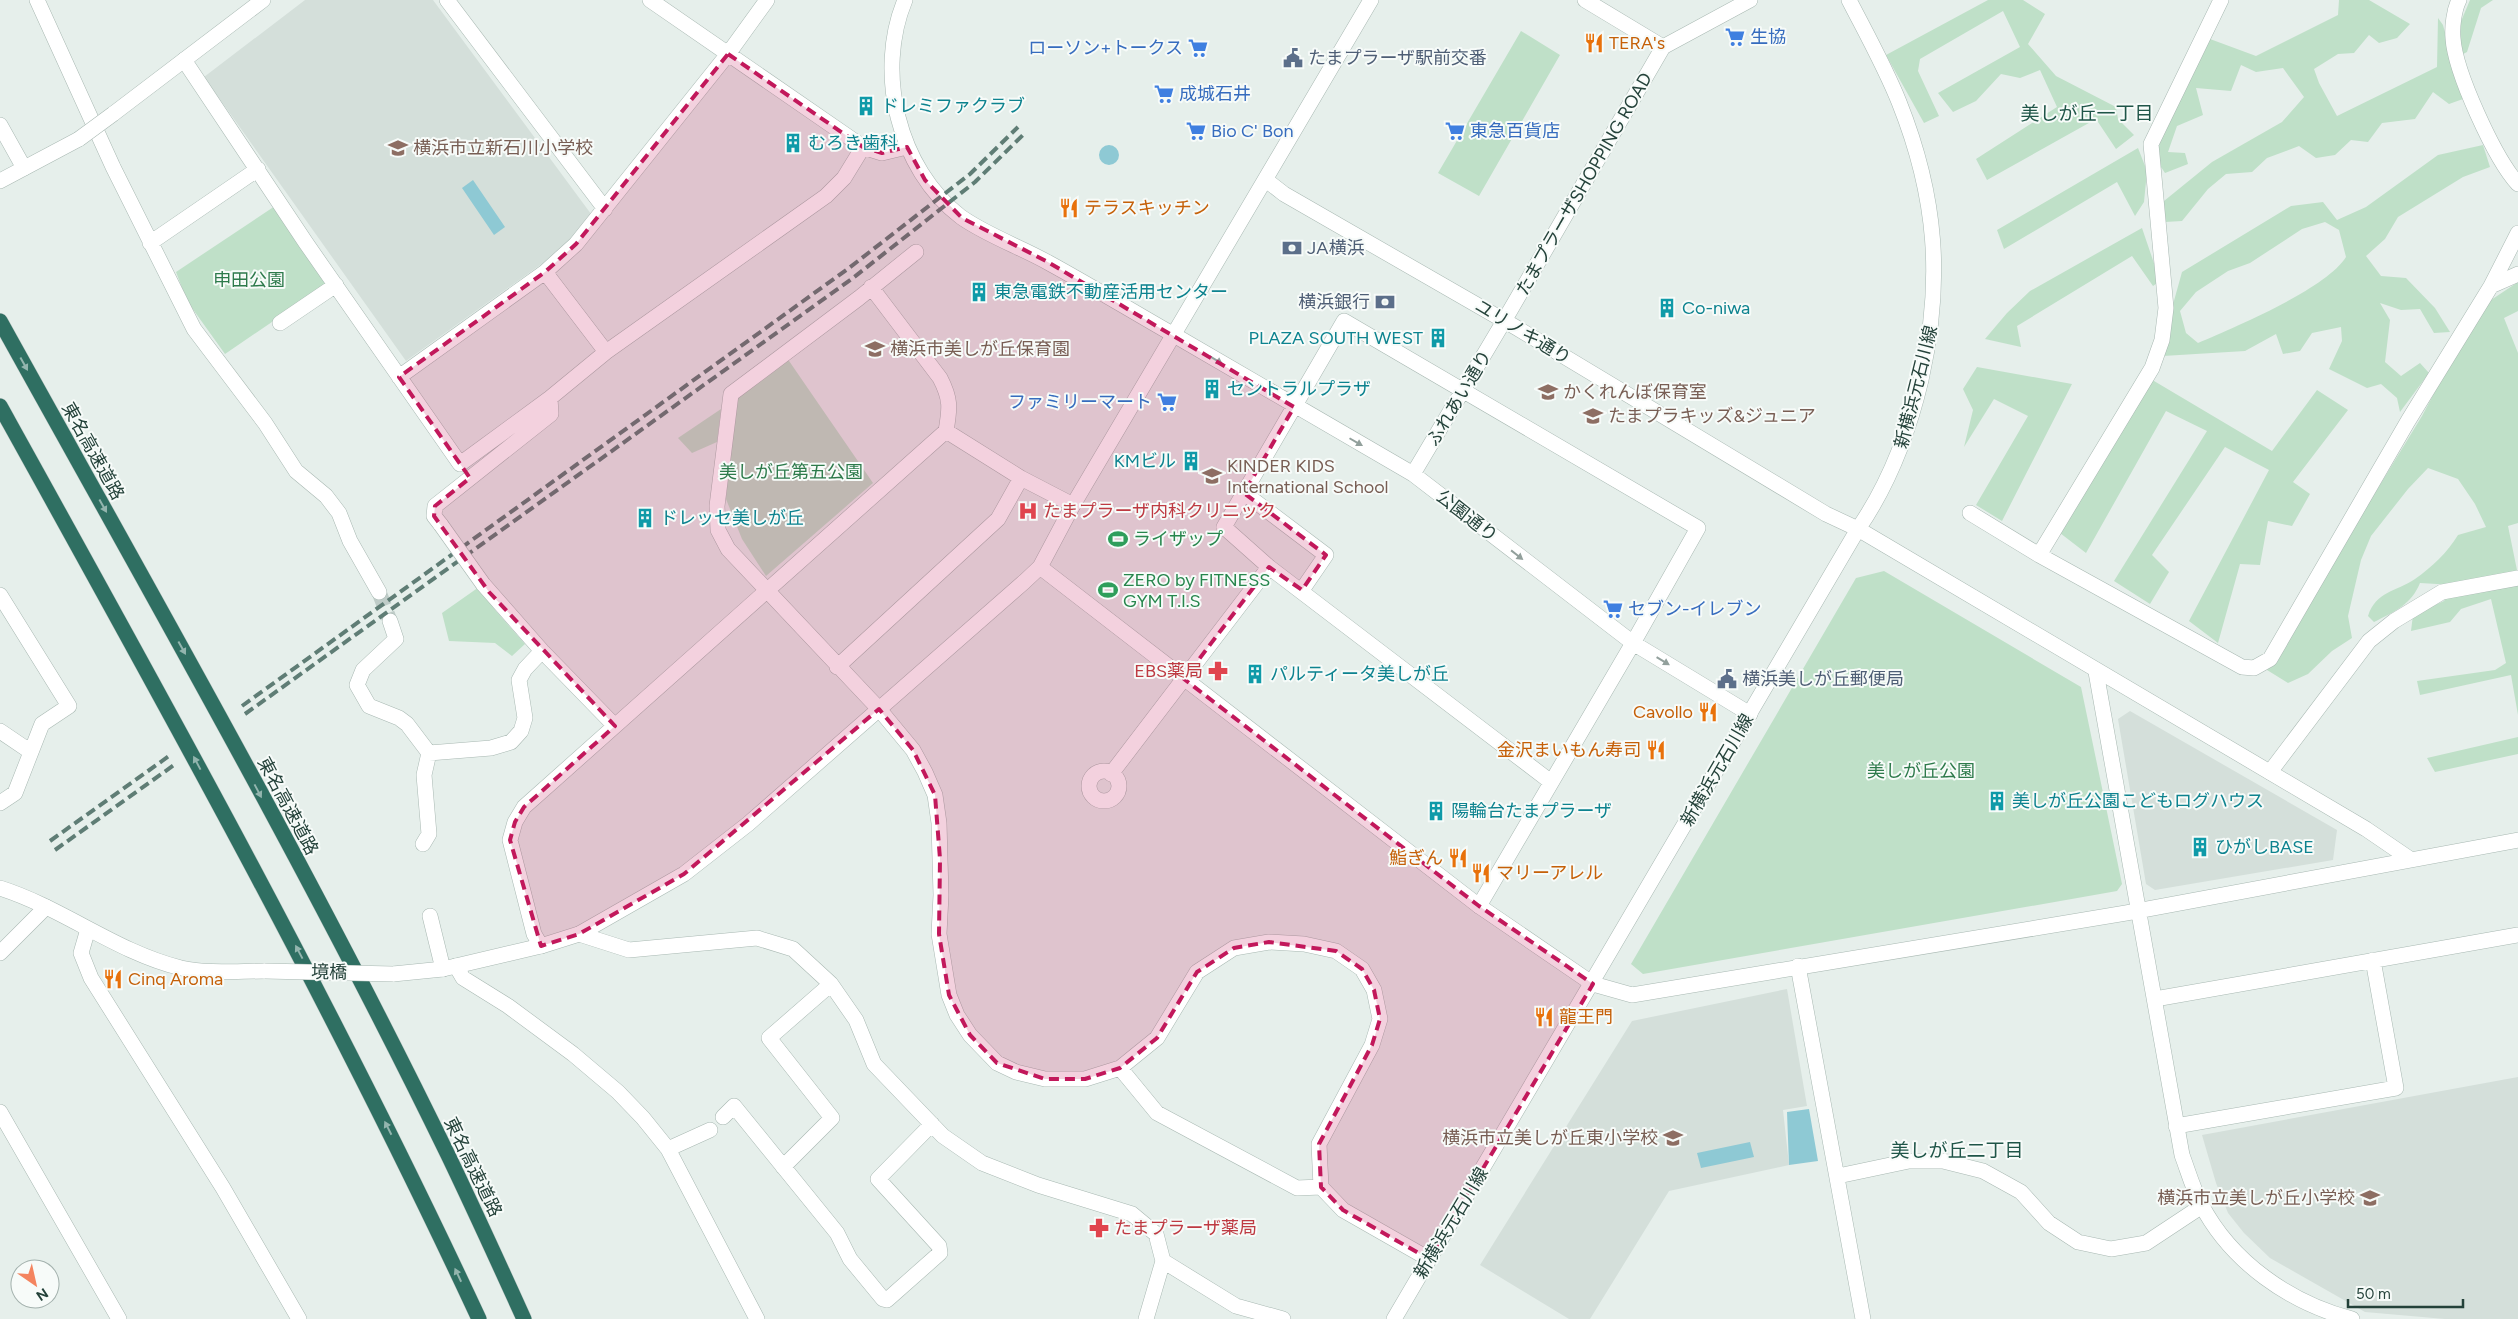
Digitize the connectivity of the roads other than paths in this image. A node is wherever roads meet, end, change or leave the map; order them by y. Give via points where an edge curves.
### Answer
1 (37, 0) edge
2 (263, 0) edge
3 (447, 0) edge
4 (650, 0) edge
5 (768, 0) edge
6 (905, 0) edge
7 (1371, 0) edge
8 (1585, 0) edge
9 (1750, 0) edge
10 (1849, 0) edge
11 (2221, 0) edge
12 (2459, 0) edge
13 (1663, 47) junction
14 (728, 54) junction
15 (184, 60) junction
16 (0, 125) edge
17 (863, 147) junction
18 (907, 147) junction
19 (24, 168) junction
20 (258, 169) junction
21 (0, 180) edge
22 (1266, 180) junction
23 (2518, 184) edge
24 (605, 209) junction
25 (2518, 233) edge
26 (150, 243) junction
27 (916, 252) dead end
28 (545, 272) junction
29 (2518, 274) edge
30 (336, 285) junction
31 (2491, 286) junction
32 (871, 287) junction
33 (0, 321) edge
34 (1504, 321) junction
35 (280, 323) dead end
36 (1174, 334) junction
37 (606, 352) junction
38 (399, 377) junction
39 (1462, 390) junction
40 (550, 398) junction
41 (0, 406) edge
42 (1294, 407) junction
43 (946, 431) junction
44 (1413, 474) junction
45 (1021, 478) junction
46 (1244, 494) junction
47 (1073, 506) junction
48 (1970, 513) dead end
49 (1858, 529) junction
50 (2039, 555) junction
51 (1040, 567) junction
52 (1269, 567) junction
53 (2518, 578) edge
54 (1302, 590) junction
55 (768, 591) junction
56 (379, 592) tunnel mouth
57 (0, 595) edge
58 (390, 621) tunnel mouth
59 (1633, 644) junction
60 (542, 651) junction
61 (837, 667) junction
62 (2096, 672) junction
63 (1184, 679) junction
64 (878, 709) junction
65 (1750, 714) junction
66 (616, 726) junction
67 (0, 732) edge
68 (31, 752) junction
69 (429, 753) junction
70 (2270, 772) junction
71 (1111, 774) dead end
72 (1551, 782) junction
73 (0, 803) edge
74 (2518, 840) edge
75 (423, 844) dead end
76 (2410, 859) junction
77 (0, 888) edge
78 (1479, 906) junction
79 (46, 907) junction
80 (2139, 911) junction
81 (430, 916) dead end
82 (88, 929) junction
83 (579, 934) junction
84 (2518, 935) edge
85 (541, 946) junction
86 (0, 953) edge
87 (2373, 960) junction
88 (1798, 966) junction
89 (449, 968) junction
90 (831, 984) junction
91 (1593, 984) junction
92 (2155, 999) junction
93 (1120, 1068) junction
94 (0, 1112) edge
95 (723, 1116) dead end
96 (932, 1124) junction
97 (2176, 1126) junction
98 (710, 1130) dead end
99 (668, 1149) junction
100 (783, 1167) junction
101 (1838, 1176) junction
102 (1321, 1187) junction
103 (2202, 1206) junction
104 (1429, 1260) junction
105 (1163, 1261) junction
106 (119, 1319) edge
107 (298, 1319) edge
108 (479, 1319) edge
109 (524, 1319) edge
110 (757, 1319) edge
111 (1146, 1319) edge
112 (1283, 1319) edge
113 (1394, 1319) edge
114 (1863, 1319) edge
115 (2352, 1319) edge

1 - 26 street
2 - 15 street
3 - 24 street
4 - 14 street
5 - 14 street
6 - 18 street, 公園通り via 895,31 893,51 895,93
7 - 22 street
8 - 13 street
9 - 13 street
10 - 49 street, 新横浜元石川線 via 1899,102 1917,155 1929,202 1934,254 1934,308 1915,406 1899,455 1877,502
11 - 50 street via 2151,144 2166,308 2162,340 2152,368
12 - 23 street via 2452,37 2458,65 2506,172
13 - 34 street, たまプラーザSHOPPING ROAD
14 - 17 street
14 - 24 street
15 - 19 street, bridge via 79,138
15 - 20 street
16 - 19 street
17 - 18 street via 882,153
17 - 37 street via 844,178 826,196
18 - 36 street, 公園通り via 925,180 962,218 1046,261
19 - 21 street
20 - 26 street
20 - 30 street
22 - 34 street, ユリノキ通り via 1284,194
22 - 36 street
24 - 28 street via 576,244
25 - 31 street
26 - 56 street via 194,330 265,423 296,470 326,496 339,513 350,541
27 - 32 street
28 - 37 street
28 - 38 street
29 - 31 street
30 - 35 street
30 - 38 street
31 - 50 street via 2408,421 2270,659 2254,668 2242,667
32 - 43 street via 940,378 950,405
32 - 55 street via 731,394 716,506 718,530 728,549
33 -> 109 highway, 東名高速道路 via 340,944 447,1154
34 - 39 street, ふれあい通り
34 - 49 street, ユリノキ通り via 1826,514
36 -> 42 street, 公園通り
36 - 47 street
37 - 40 street
38 - 40 street via 460,464
39 - 42 street via 1344,321
39 - 44 street, ふれあい通り
39 - 59 street via 1698,528
40 - 60 street, bridge via 551,414 435,506 434,516 483,584
108 -> 41 highway via 410,1170 303,960
42 -> 44 street, 公園通り
42 - 46 street
43 - 45 street
43 - 55 street
44 -> 59 street, 公園通り
45 - 47 street
45 - 61 street via 998,519
46 - 52 street via 1224,527
46 - 54 street via 1326,555
47 - 51 street
48 - 50 street
49 - 62 street, ユリノキ通り
49 - 65 street, 新横浜元石川線
51 - 63 street
51 - 64 street, 境橋
52 - 54 street
52 - 63 street
53 - 70 street via 2442,592 2394,621 2369,641
54 - 72 street
55 - 61 street
55 - 66 street
57 - 68 street via 69,706 42,724
58 - 69 street via 396,639 363,670 359,677 359,690 369,706 407,724
59 -> 65 street, 公園通り
59 - 72 street
60 - 66 street
60 - 69 street via 525,669 520,680 525,718 521,732 511,742 491,748
61 - 64 street
62 - 70 street, ユリノキ通り
62 - 80 street
63 - 71 street
63 - 78 street
64 - 83 street, 境橋 via 748,824 684,874
64 - 93 street via 913,750 935,794 940,868 939,934 949,995 970,1036 997,1063 1016,1072 1045,1079 1085,1079
65 - 91 street, 新横浜元石川線
66 - 85 street via 524,807 514,822 510,840 534,934
67 - 68 street
68 - 73 street via 15,793
69 - 75 street via 424,775 429,834
70 - 76 street, ユリノキ通り
72 - 78 street
74 - 76 street
76 - 80 street
77 - 79 street, 境橋
78 - 91 street
79 - 82 street, 境橋
79 - 86 street
80 - 88 street
80 - 92 street
81 - 89 street
82 - 89 street, 境橋, bridge via 145,956 181,968 221,972 392,974
82 - 107 street via 81,954 91,978 223,1188
83 - 85 street, 境橋
83 - 90 street via 629,950 757,938 793,949
84 - 87 street
85 - 89 street, 境橋
87 - 92 street
87 - 97 street via 2396,1088
88 - 91 street via 1632,995
88 - 101 street
89 - 99 street via 508,1006 618,1092
90 - 96 street via 856,1020 874,1064
90 - 100 street via 769,1038 832,1118
91 - 104 street, 新横浜元石川線
92 - 97 street
93 - 102 street via 1157,1113 1297,1188
93 - 102 street via 1157,1038 1197,972 1234,948 1269,942 1304,944 1336,951 1362,969 1374,990 1380,1019 1372,1045 1319,1144
94 - 106 street
95 - 100 street via 734,1106
96 - 100 street via 878,1179 939,1246 940,1253 888,1300 883,1299 850,1259 837,1233
96 - 105 street via 943,1136 982,1163 1038,1185 1132,1214 1156,1234
97 - 103 street via 2182,1155
98 - 99 street
99 - 110 street
101 - 103 street via 1908,1161 1943,1161 1983,1171 2021,1192 2049,1223 2078,1242 2111,1248 2146,1242
101 - 114 street
102 - 104 street via 1343,1210
103 - 115 street via 2234,1249 2261,1276 2302,1301
104 - 113 street, 新横浜元石川線
105 - 111 street
105 - 112 street via 1236,1306

